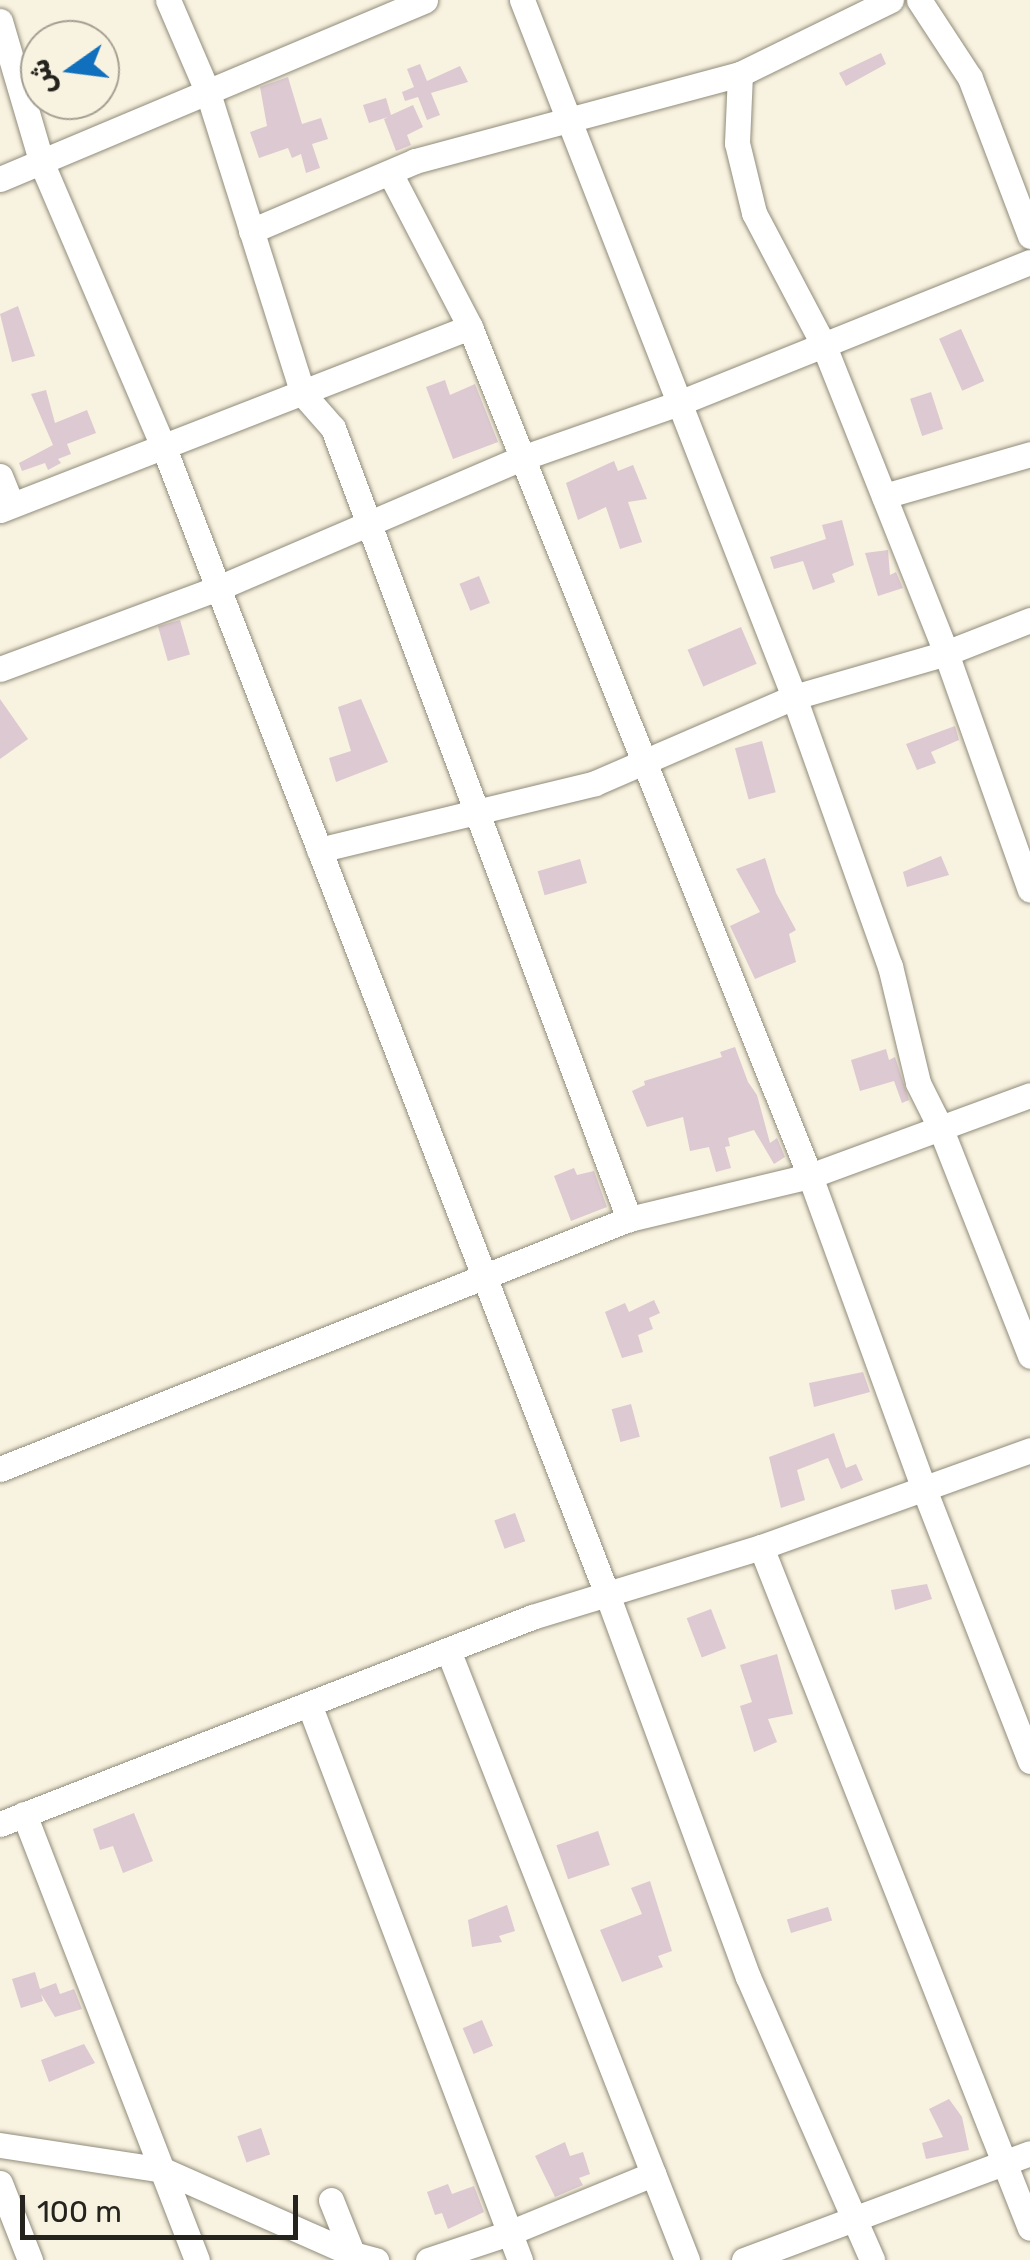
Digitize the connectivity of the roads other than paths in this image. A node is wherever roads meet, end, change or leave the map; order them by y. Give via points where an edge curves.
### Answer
1 (168, 0) edge
2 (425, 0) edge
3 (522, 0) edge
4 (892, 0) edge
5 (919, 0) edge
6 (0, 20) edge
7 (740, 74) junction
8 (208, 92) junction
9 (569, 120) junction
10 (42, 164) junction
11 (390, 173) junction
12 (0, 179) edge
13 (252, 231) junction
14 (1030, 236) edge
15 (1030, 262) edge
16 (470, 327) junction
17 (824, 346) junction
18 (303, 394) junction
19 (679, 402) junction
20 (164, 448) junction
21 (1030, 454) edge
22 (522, 458) junction
23 (0, 476) edge
24 (884, 496) junction
25 (6, 507) edge
26 (368, 524) junction
27 (218, 588) junction
28 (1030, 620) edge
29 (946, 653) junction
30 (0, 669) edge
31 (794, 697) junction
32 (642, 762) junction
33 (474, 812) junction
34 (318, 850) junction
35 (1030, 890) edge
36 (1030, 1095) edge
37 (940, 1127) junction
38 (810, 1176) junction
39 (630, 1219) junction
40 (483, 1274) junction
41 (1030, 1356) edge
42 (1030, 1450) edge
43 (0, 1469) edge
44 (924, 1488) junction
45 (762, 1547) junction
46 (607, 1594) junction
47 (448, 1650) junction
48 (309, 1704) junction
49 (1030, 1761) edge
50 (12, 1819) edge
51 (0, 2145) edge
52 (1030, 2153) edge
53 (1004, 2162) junction
54 (162, 2170) junction
55 (653, 2174) junction
56 (0, 2183) edge
57 (331, 2200) dead end
58 (853, 2217) junction
59 (1030, 2228) edge
60 (510, 2233) junction
61 (361, 2258) edge
62 (30, 2260) edge
63 (197, 2260) edge
64 (428, 2260) edge
65 (520, 2260) edge
66 (686, 2260) edge
67 (744, 2260) edge
68 (872, 2260) edge

1 - 8 street
2 - 8 street
3 - 9 street
4 - 7 street
5 - 14 street via 970,78
6 - 10 street
7 - 9 street
7 - 17 street via 737,143 754,212
8 - 10 street
8 - 13 street
9 - 11 street
9 - 19 street
10 - 12 street
10 - 20 street
11 - 13 street
11 - 16 street
13 - 18 street
15 - 17 street
16 - 18 street
16 - 22 street
17 - 19 street
17 - 24 street
18 - 20 street
18 - 26 street via 333,428
19 - 22 street
19 - 31 street
20 - 25 street
20 - 27 street
21 - 24 street
22 - 26 street
22 - 32 street
23 - 25 street
24 - 29 street
26 - 27 street
26 - 33 street
27 - 30 street
27 - 34 street
28 - 29 street
29 - 31 street
29 - 35 street
31 - 32 street
31 - 37 street via 890,966 918,1083
32 - 33 street via 594,782
32 - 38 street
33 - 34 street
33 - 39 street
34 - 40 street
36 - 37 street
37 - 38 street
37 - 41 street
38 - 39 street
38 - 44 street
39 - 40 street
40 - 43 street
40 - 46 street
42 - 44 street
44 - 45 street
44 - 49 street
45 - 46 street
45 - 53 street
46 - 47 street
46 - 58 street via 748,1977
47 - 48 street
47 - 55 street
48 - 50 street
48 - 60 street
50 - 54 street
51 - 54 street
52 - 53 street
53 - 58 street
53 - 59 street
54 - 61 street
54 - 63 street
55 - 60 street
55 - 66 street
56 - 62 street
57 - 61 street
58 - 67 street
58 - 68 street
60 - 64 street
60 - 65 street

